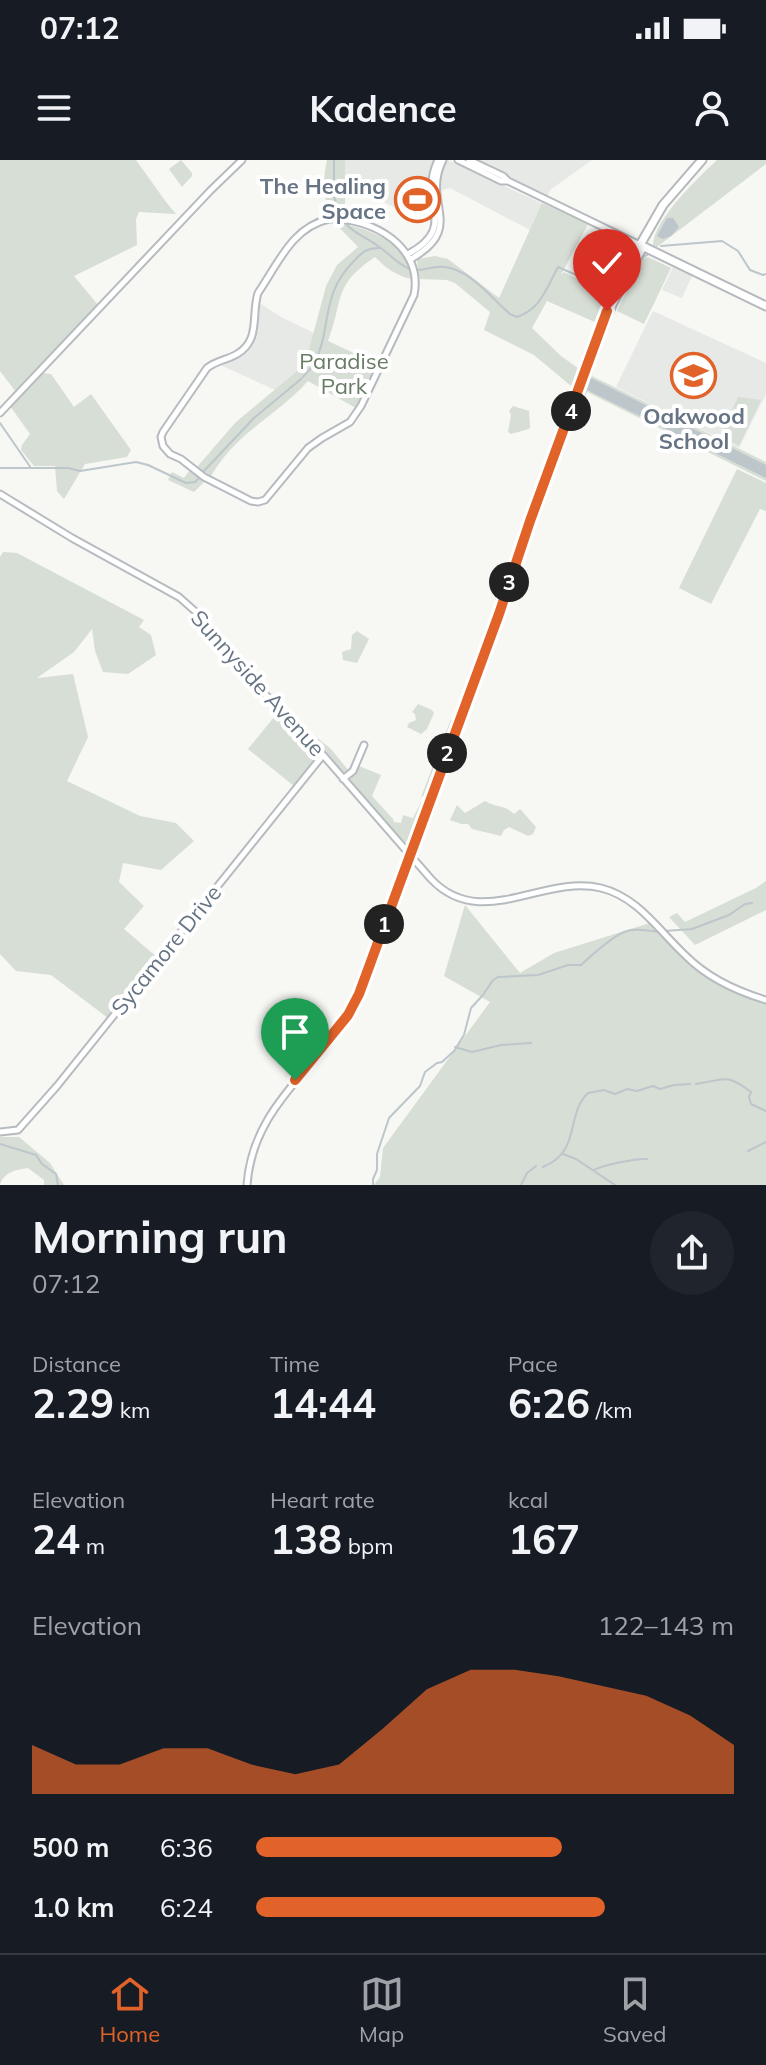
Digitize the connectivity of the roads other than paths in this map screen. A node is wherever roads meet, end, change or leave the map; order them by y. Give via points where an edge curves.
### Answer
1 (239, 160) edge
2 (441, 160) edge
3 (458, 160) edge
4 (469, 160) edge
5 (705, 160) edge
6 (508, 181) junction
7 (210, 191) junction
8 (642, 246) junction
9 (410, 257) junction
10 (766, 306) edge
11 (0, 413) edge
12 (0, 494) edge
13 (364, 745) dead end
14 (323, 755) junction
15 (343, 779) junction
16 (409, 854) junction
17 (766, 1000) edge
18 (0, 1132) edge
19 (247, 1185) edge

1 - 7 street
1 - 7 street
2 - 9 street via 436,180 438,233 428,249
3 - 6 street
4 - 6 street
5 - 8 main road via 663,205
6 - 8 street
7 - 11 street
8 - 10 main road
8 - 16 street via 584,376
9 - 9 street via 416,279 413,300 361,406 350,422 308,448 265,500 251,501 165,450 163,432 200,376 216,361 240,353 252,338 258,293 303,230 329,219 351,221 383,233
12 - 14 street, Sunnyside Avenue via 179,597
13 - 15 street via 353,771
14 - 15 street, Sunnyside Avenue
14 - 18 street, Sycamore Drive via 53,1090 18,1130
15 - 16 street, Sunnyside Avenue
16 - 17 street, Sunnyside Avenue via 437,886 469,901 484,903 565,886 612,891 641,909 713,978
16 - 19 street via 354,1006 272,1112 255,1143

